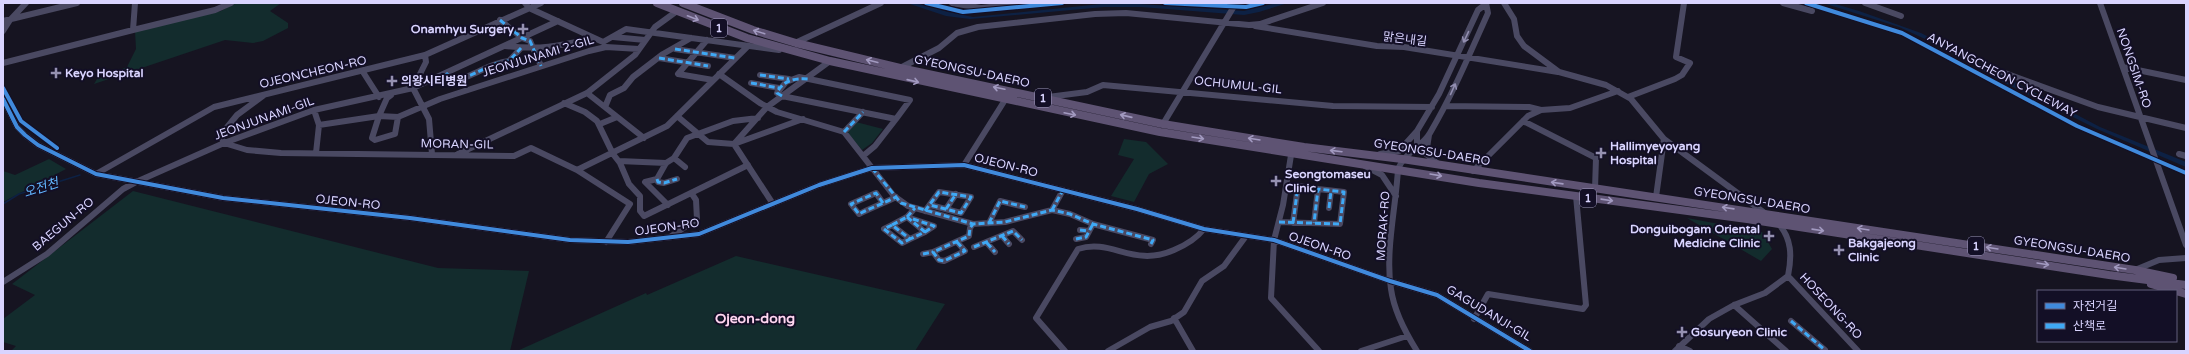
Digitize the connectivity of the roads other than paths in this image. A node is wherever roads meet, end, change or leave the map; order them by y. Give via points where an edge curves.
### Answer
1 (26, 3) edge
2 (77, 3) edge
3 (135, 3) edge
4 (231, 3) edge
5 (541, 3) edge
6 (656, 3) edge
7 (683, 3) edge
8 (881, 3) edge
9 (952, 3) edge
10 (1025, 3) edge
11 (1221, 3) edge
12 (1235, 3) edge
13 (1245, 3) edge
14 (1323, 3) edge
15 (1504, 3) edge
16 (1684, 3) edge
17 (1783, 3) edge
18 (1865, 3) edge
19 (2100, 3) edge
20 (1486, 4) edge
21 (527, 5) edge
22 (1812, 11) dead end
23 (677, 12) junction
24 (1901, 16) dead end
25 (10, 20) junction
26 (500, 20) junction
27 (3, 21) edge
28 (558, 21) junction
29 (1224, 22) junction
30 (1249, 25) junction
31 (133, 30) junction
32 (3, 31) edge
33 (651, 33) junction
34 (613, 37) junction
35 (522, 38) junction
36 (594, 38) junction
37 (691, 38) junction
38 (645, 40) junction
39 (707, 40) junction
40 (796, 43) junction
41 (504, 46) junction
42 (748, 46) junction
43 (521, 48) junction
44 (783, 48) junction
45 (533, 49) junction
46 (639, 49) junction
47 (676, 49) junction
48 (697, 52) junction
49 (425, 55) junction
50 (1456, 56) junction
51 (1468, 57) junction
52 (659, 58) junction
53 (735, 58) junction
54 (830, 61) junction
55 (687, 62) junction
56 (3, 63) edge
57 (541, 66) junction
58 (708, 66) dead end
59 (2123, 67) junction
60 (900, 68) junction
61 (363, 72) junction
62 (1559, 72) junction
63 (2002, 72) dead end
64 (446, 73) junction
65 (719, 74) junction
66 (760, 75) dead end
67 (789, 79) junction
68 (808, 79) junction
69 (713, 80) junction
70 (2186, 80) edge
71 (751, 83) dead end
72 (413, 88) junction
73 (779, 88) junction
74 (1183, 91) junction
75 (1618, 91) junction
76 (587, 93) junction
77 (392, 94) junction
78 (264, 95) junction
79 (782, 96) junction
80 (378, 97) junction
81 (1628, 97) junction
82 (1044, 98) junction
83 (1005, 100) junction
84 (4, 102) edge
85 (564, 103) junction
86 (424, 105) junction
87 (1445, 106) junction
88 (605, 107) junction
89 (767, 107) junction
90 (1432, 107) junction
91 (314, 110) junction
92 (1541, 110) junction
93 (863, 112) junction
94 (379, 116) junction
95 (677, 116) junction
96 (398, 117) junction
97 (617, 117) junction
98 (758, 118) junction
99 (2140, 118) junction
100 (803, 119) junction
101 (896, 119) junction
102 (1523, 121) junction
103 (600, 124) junction
104 (1163, 124) junction
105 (319, 125) junction
106 (2186, 128) edge
107 (1417, 130) junction
108 (844, 132) junction
109 (697, 133) junction
110 (1429, 135) junction
111 (644, 138) junction
112 (1664, 139) junction
113 (224, 143) junction
114 (734, 144) junction
115 (1417, 144) junction
116 (1292, 149) junction
117 (316, 153) junction
118 (612, 153) junction
119 (432, 154) junction
120 (1363, 154) junction
121 (2179, 154) dead end
122 (456, 155) junction
123 (863, 156) junction
124 (2186, 156) edge
125 (674, 158) junction
126 (1402, 160) junction
127 (619, 161) junction
128 (666, 163) junction
129 (1360, 163) junction
130 (748, 165) junction
131 (964, 165) junction
132 (685, 167) dead end
133 (1446, 167) junction
134 (872, 168) junction
135 (1398, 169) junction
136 (577, 170) junction
137 (1473, 171) junction
138 (96, 174) junction
139 (657, 179) junction
140 (677, 179) dead end
141 (136, 182) junction
142 (1595, 188) junction
143 (1318, 189) junction
144 (1063, 190) junction
145 (1331, 190) junction
146 (692, 194) junction
147 (956, 194) junction
148 (1396, 196) junction
149 (1576, 196) junction
150 (896, 197) junction
151 (1656, 197) junction
152 (863, 198) junction
153 (883, 203) junction
154 (773, 204) junction
155 (668, 205) junction
156 (930, 205) junction
157 (1025, 207) dead end
158 (872, 208) junction
159 (915, 208) junction
160 (1329, 208) dead end
161 (946, 209) junction
162 (1052, 210) junction
163 (925, 211) junction
164 (1766, 214) junction
165 (907, 217) junction
166 (1279, 222) junction
167 (989, 223) junction
168 (1293, 223) junction
169 (1314, 223) junction
170 (973, 224) junction
171 (1093, 224) junction
172 (1779, 224) junction
173 (1204, 229) junction
174 (1080, 230) dead end
175 (1089, 231) junction
176 (925, 232) junction
177 (969, 236) junction
178 (1002, 236) junction
179 (1246, 236) junction
180 (668, 239) junction
181 (1076, 239) dead end
182 (1022, 240) dead end
183 (1274, 240) junction
184 (606, 242) junction
185 (957, 242) junction
186 (987, 243) junction
187 (1009, 244) dead end
188 (1150, 244) dead end
189 (2186, 245) edge
190 (933, 252) junction
191 (995, 252) dead end
192 (923, 254) dead end
193 (2186, 258) edge
194 (2135, 270) junction
195 (1788, 276) junction
196 (2121, 276) junction
197 (1390, 281) junction
198 (3, 282) edge
199 (2186, 283) edge
200 (2172, 290) edge
201 (1734, 305) junction
202 (1174, 318) junction
203 (1474, 319) junction
204 (1791, 321) dead end
205 (1407, 336) junction
206 (1677, 348) edge
207 (1824, 350) dead end
208 (1065, 351) edge
209 (1108, 351) edge
210 (1193, 351) edge
211 (1319, 351) edge
212 (1361, 351) edge
213 (1417, 351) edge
214 (1530, 351) edge
215 (1690, 351) edge
216 (1786, 351) edge
217 (1858, 351) edge

1 - 25 street
2 - 25 street
3 - 31 street
4 - 31 street via 215,10
5 - 21 street, OJEONCHEON-RO
6 - 23 main road, GYEONGSU-DAERO / 1
40 -> 7 main road, GYEONGSU-DAERO / 1
8 - 40 street
9 - 10 street via 981,8
11 - 12 street
12 - 13 street
12 - 29 street
14 - 30 street
15 - 62 street via 1515,19 1518,26 1517,36 1524,46
16 - 81 street via 1676,57 1690,63 1682,75 1675,79
17 - 22 street
18 - 24 street
19 - 59 street, NONGSIM-RO
20 -> 50 street via 1478,10
20 - 51 street via 1488,13
21 - 26 street, OJEONCHEON-RO
21 - 28 street
23 - 33 street via 655,27
23 -> 44 main road, GYEONGSU-DAERO / 1 via 747,38
25 - 27 street
25 - 32 street
26 - 35 street
26 - 49 street, OJEONCHEON-RO
28 - 35 street, JEONJUNAMI-GIL
28 - 36 street
29 - 30 street, 맑은내길
29 - 60 street, 맑은내길 via 1126,13 978,27 957,33 939,48
29 - 74 street
30 - 50 street, 맑은내길
31 - 56 street
33 - 34 street via 626,29
33 - 37 street
33 - 38 street
34 - 36 street via 603,42
34 - 38 street
35 - 41 street, JEONJUNAMI-GIL
35 - 45 street via 530,41
36 - 45 street via 552,48
37 - 39 street
37 - 47 street
38 - 46 street
39 - 42 street
39 - 48 street
40 - 44 street
60 -> 40 main road, GYEONGSU-DAERO / 1
41 - 43 street
41 - 64 street, JEONJUNAMI-GIL
42 - 44 street via 778,50
42 - 53 street
43 - 45 street
43 - 64 street via 509,60 496,62 463,79 452,79
44 - 54 main road, GYEONGSU-DAERO / 1
45 - 57 street
46 - 57 street, JEONJUNAMI 2-GIL via 606,48
46 - 76 street
47 - 48 street
47 - 52 street
48 - 53 street
48 - 55 street
49 - 61 street, OJEONCHEON-RO
49 - 72 street via 426,62
50 - 51 street, 맑은내길
50 - 90 street
51 - 62 street, 맑은내길
87 -> 51 street
52 - 55 street
52 - 88 street via 633,77 624,88 610,95
53 - 65 street
54 - 68 street
54 -> 83 main road, GYEONGSU-DAERO / 1
55 - 58 street
55 - 69 street via 678,74
57 - 86 street, JEONJUNAMI 2-GIL
59 - 70 street
59 - 99 street, NONGSIM-RO
82 -> 60 main road, GYEONGSU-DAERO / 1
61 - 78 street, OJEONCHEON-RO
61 - 80 street
62 - 75 street, 맑은내길 via 1606,85
63 - 99 street
64 - 72 street, JEONJUNAMI-GIL
65 - 69 street
65 - 89 street
66 - 67 street
67 - 68 street
67 - 73 street
68 - 79 street
68 - 101 street via 910,100
69 - 95 street
71 - 73 street
72 - 77 street, JEONJUNAMI-GIL
72 - 86 street
73 - 79 street via 777,93
74 - 82 street, OCHUMUL-GIL via 1103,85 1087,92
74 - 90 street, OCHUMUL-GIL via 1319,105
74 - 104 street
75 - 81 street, 맑은내길
75 - 92 street via 1570,108
76 - 85 street
76 - 88 street
77 - 80 street, JEONJUNAMI-GIL
77 - 94 street via 387,98
78 - 113 street via 237,115 220,136
78 - 138 street, OJEONCHEON-RO via 214,106
79 - 89 street
79 - 93 street
80 - 91 street, JEONJUNAMI-GIL
81 - 112 street, 맑은내길
104 -> 82 main road, GYEONGSU-DAERO / 1
83 -> 116 main road, GYEONGSU-DAERO / 1 via 1160,132
83 - 131 street
84 - 138 street, OJEON-RO via 17,127 33,142
85 - 103 street via 587,112
85 - 122 street
86 - 96 street, JEONJUNAMI 2-GIL
86 - 119 street via 432,123
87 - 92 street via 1529,107
87 - 110 street
88 - 97 street
89 - 98 street
89 - 100 street
90 - 107 street
91 - 105 street
91 - 113 street, JEONJUNAMI-GIL
92 - 102 street
93 - 101 street
93 - 108 street
94 - 96 street
94 - 96 street via 372,138 375,140 395,134
94 - 105 street
95 - 109 street
95 - 111 street
97 - 103 street
97 - 111 street
98 - 109 street via 733,121
98 - 114 street
99 - 106 street
99 - 189 street, NONGSIM-RO
100 - 108 street
100 - 114 street
101 - 123 street via 875,146
102 - 137 street
102 - 142 street via 1596,158
103 - 118 street
116 -> 104 main road, GYEONGSU-DAERO / 1
105 - 117 street
107 - 115 street
107 - 120 street via 1399,151
108 - 123 street
109 - 114 street via 708,142
109 - 125 street via 686,138
110 - 115 street, MORAK-RO
110 - 133 street via 1426,154
111 - 118 street
112 - 151 street
112 - 164 street, 맑은내길
113 - 117 street, MORAN-GIL via 242,150
113 - 141 street, JEONJUNAMI-GIL
114 - 130 street
115 - 126 street, MORAK-RO
120 -> 116 main road, GYEONGSU-DAERO / 1
116 - 129 main road, GYEONGSU-DAERO / 1
116 - 166 street
117 - 119 street, MORAN-GIL
118 - 127 street
118 - 136 street
119 - 122 street, MORAN-GIL
120 - 126 main road, GYEONGSU-DAERO / 1
121 - 124 street
122 - 136 street, MORAN-GIL via 514,156 531,148
123 - 134 street
125 - 128 street
125 - 132 street
126 - 133 main road, GYEONGSU-DAERO / 1
126 - 135 street, MORAK-RO
127 - 128 street
127 - 155 street via 627,185 640,196 640,211 644,216
128 - 139 street
129 - 135 main road, GYEONGSU-DAERO / 1
129 - 148 street via 1382,175
130 - 146 street
130 - 154 street
131 - 134 street, OJEON-RO
131 - 144 street, OJEON-RO
133 - 137 main road, GYEONGSU-DAERO / 1
134 - 150 street
134 - 154 street, OJEON-RO
135 - 148 street, MORAK-RO
135 -> 149 main road, GYEONGSU-DAERO / 1
136 - 184 street, MORAN-GIL via 630,204
142 -> 137 main road, GYEONGSU-DAERO / 1
138 - 141 street, OJEON-RO
139 - 140 street via 658,182 664,183
139 - 155 street via 645,182
141 - 184 street, OJEON-RO via 252,202 410,218 570,240
141 - 198 street, BAEGUN-RO via 123,189 47,254
142 - 151 main road, GYEONGSU-DAERO / 1
143 - 145 street
143 - 168 street via 1298,186
143 - 169 street
144 - 162 street
144 - 173 street, OJEON-RO
145 - 160 street
145 - 169 street via 1344,192 1340,224
146 - 155 street
146 - 180 street via 696,200 697,219
147 - 156 street via 939,192
147 - 161 street
147 - 161 street via 971,197 961,213
148 - 197 street, MORAK-RO
149 -> 172 main road, GYEONGSU-DAERO / 1
149 - 203 street via 1586,305 1583,309 1488,294
150 - 153 street
150 - 159 street via 901,203
164 -> 151 main road, GYEONGSU-DAERO / 1
152 - 153 street via 876,193
152 - 158 street
152 - 158 street via 851,204 859,214
153 - 158 street
154 - 180 street, OJEON-RO via 699,234
156 - 161 street
156 - 163 street
157 - 167 street via 1000,201
159 - 163 street
159 - 165 street
162 - 167 street via 1005,222
162 - 171 street via 1070,214
163 - 170 street
164 - 172 street, 맑은내길
194 -> 164 main road, GYEONGSU-DAERO / 1
165 - 176 street
165 - 176 street via 934,226
165 - 176 street via 884,229 902,243
166 - 168 street
166 - 183 street
167 - 170 street
168 - 169 street
170 - 177 street
171 - 175 street
171 - 188 street via 1153,240
172 - 195 street via 1786,232 1792,254
172 -> 196 main road, GYEONGSU-DAERO / 1
173 - 179 street, OJEON-RO
173 - 208 street via 1197,238 1153,257 1135,256 1087,245 1078,249 1036,318
174 - 175 street
175 - 181 street via 1086,237
177 - 185 street
177 - 186 street via 976,246
178 - 182 street via 1013,231
178 - 186 street
178 - 187 street
179 - 183 street, OJEON-RO
179 - 202 street via 1224,266 1202,281 1184,312
180 - 184 street, OJEON-RO
183 - 197 street, OJEON-RO
183 - 211 street via 1271,298
185 - 190 street via 949,243
185 - 190 street via 965,251 944,261 939,260
186 - 191 street
190 - 192 street
193 - 194 street via 2176,257 2148,263
194 - 199 main road, GYEONGSU-DAERO / 1
195 - 201 street via 1765,293
195 - 217 street, HOSEONG-RO
196 - 199 main road, GYEONGSU-DAERO
196 - 200 main road, GYEONGSU-DAERO / 1
197 - 203 street, GAGUDANJI-GIL via 1437,295
197 - 205 street, MORAK-RO via 1394,301
201 - 206 street via 1709,319
201 - 216 street
202 - 209 street via 1150,326
202 - 210 street
203 - 214 street, GAGUDANJI-GIL
204 - 207 street
205 - 212 street
205 - 213 street, MORAK-RO
206 - 215 street

